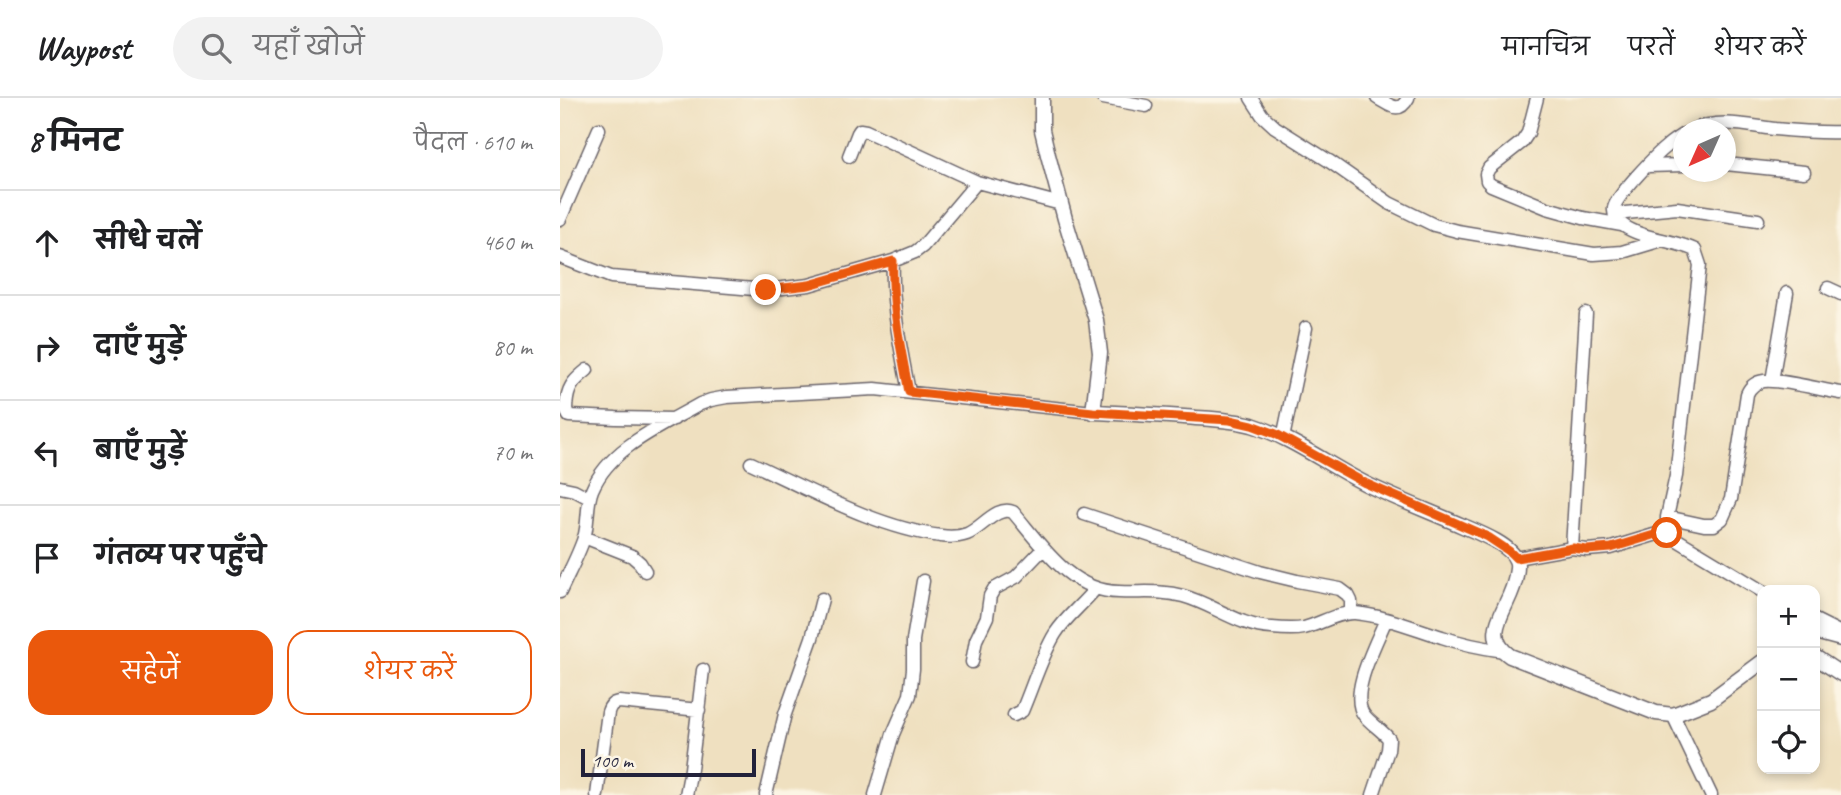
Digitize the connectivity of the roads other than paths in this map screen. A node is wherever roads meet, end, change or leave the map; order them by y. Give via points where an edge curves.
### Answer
1 (1042, 98) edge
2 (1102, 98) edge
3 (1251, 98) edge
4 (1377, 98) edge
5 (1408, 98) edge
6 (1537, 98) edge
7 (1146, 106) dead end
8 (1736, 125) edge
9 (599, 129) dead end
10 (1841, 132) edge
11 (1673, 142) edge
12 (849, 156) dead end
13 (1673, 165) edge
14 (1736, 165) edge
15 (1647, 166) junction
16 (1804, 172) dead end
17 (977, 182) junction
18 (1061, 204) junction
19 (560, 219) edge
20 (1618, 219) junction
21 (1758, 220) dead end
22 (1662, 240) junction
23 (560, 257) edge
24 (893, 261) junction
25 (1828, 288) dead end
26 (1787, 293) dead end
27 (1841, 294) edge
28 (1586, 314) dead end
29 (1306, 328) dead end
30 (587, 370) dead end
31 (1772, 381) junction
32 (1841, 390) edge
33 (909, 392) junction
34 (1093, 412) junction
35 (675, 419) junction
36 (1283, 438) junction
37 (751, 463) dead end
38 (560, 487) edge
39 (589, 498) junction
40 (1084, 514) dead end
41 (1667, 517) junction
42 (1667, 531) junction
43 (584, 537) junction
44 (1573, 548) junction
45 (1043, 549) junction
46 (1516, 558) junction
47 (645, 571) dead end
48 (923, 582) dead end
49 (1757, 588) edge
50 (1095, 589) junction
51 (560, 592) edge
52 (822, 599) dead end
53 (1351, 613) junction
54 (1386, 620) junction
55 (1820, 622) edge
56 (1841, 633) edge
57 (1820, 634) edge
58 (1841, 640) edge
59 (1504, 651) junction
60 (1820, 660) edge
61 (972, 662) dead end
62 (1757, 666) edge
63 (703, 670) dead end
64 (1841, 674) edge
65 (699, 710) junction
66 (1014, 715) dead end
67 (1672, 715) junction
68 (597, 795) edge
69 (686, 795) edge
70 (766, 795) edge
71 (875, 795) edge
72 (1373, 795) edge
73 (1711, 795) edge

1 - 18 street via 1042,130
2 - 7 street
3 - 22 street via 1286,135 1389,204 1434,225 1594,254 1622,252
4 - 5 street via 1399,108
6 - 20 street via 1528,133 1489,168 1487,181 1547,208
8 - 10 street
9 - 19 street
11 - 15 street
12 - 17 street via 858,132 866,131
13 - 15 street
14 - 16 street
15 - 20 street via 1622,192 1614,208
17 - 18 street
17 - 24 street via 923,246
18 - 34 street via 1096,320 1100,354
20 - 21 street via 1676,208
20 - 22 street
22 - 41 street via 1695,250 1700,265 1676,477
23 - 24 street via 611,277 766,290 809,285
24 - 33 street via 894,310
25 - 27 street
26 - 31 street
28 - 44 street
29 - 36 street
30 - 35 street via 568,389 569,416
31 - 32 street
31 - 41 street via 1749,388 1731,499 1722,520 1704,525
33 - 34 street
33 - 35 street via 874,389 727,397 700,404
34 - 36 street via 1230,420
35 - 39 street via 627,447 598,478
36 - 46 street via 1365,483 1488,537
37 - 45 street via 884,522 940,536 962,536 1009,510
38 - 39 street
39 - 43 street
40 - 53 street via 1260,572 1340,589 1351,601
41 - 42 street
42 - 44 street via 1611,548
42 - 49 street
43 - 47 street via 632,556
43 - 51 street
44 - 46 street
45 - 50 street via 1069,574
45 - 61 street via 1016,577 992,592
46 - 59 street via 1515,585 1495,633
48 - 71 street via 909,695
50 - 53 street via 1186,596 1269,628 1303,628
50 - 66 street via 1054,636 1022,711
52 - 70 street via 785,714
53 - 54 street
54 - 59 street
54 - 72 street via 1359,693 1365,716 1389,739
55 - 56 street
57 - 58 street
59 - 67 street via 1656,713
60 - 64 street
62 - 67 street via 1711,700
63 - 65 street
65 - 68 street via 619,702 610,706
65 - 69 street
67 - 73 street

